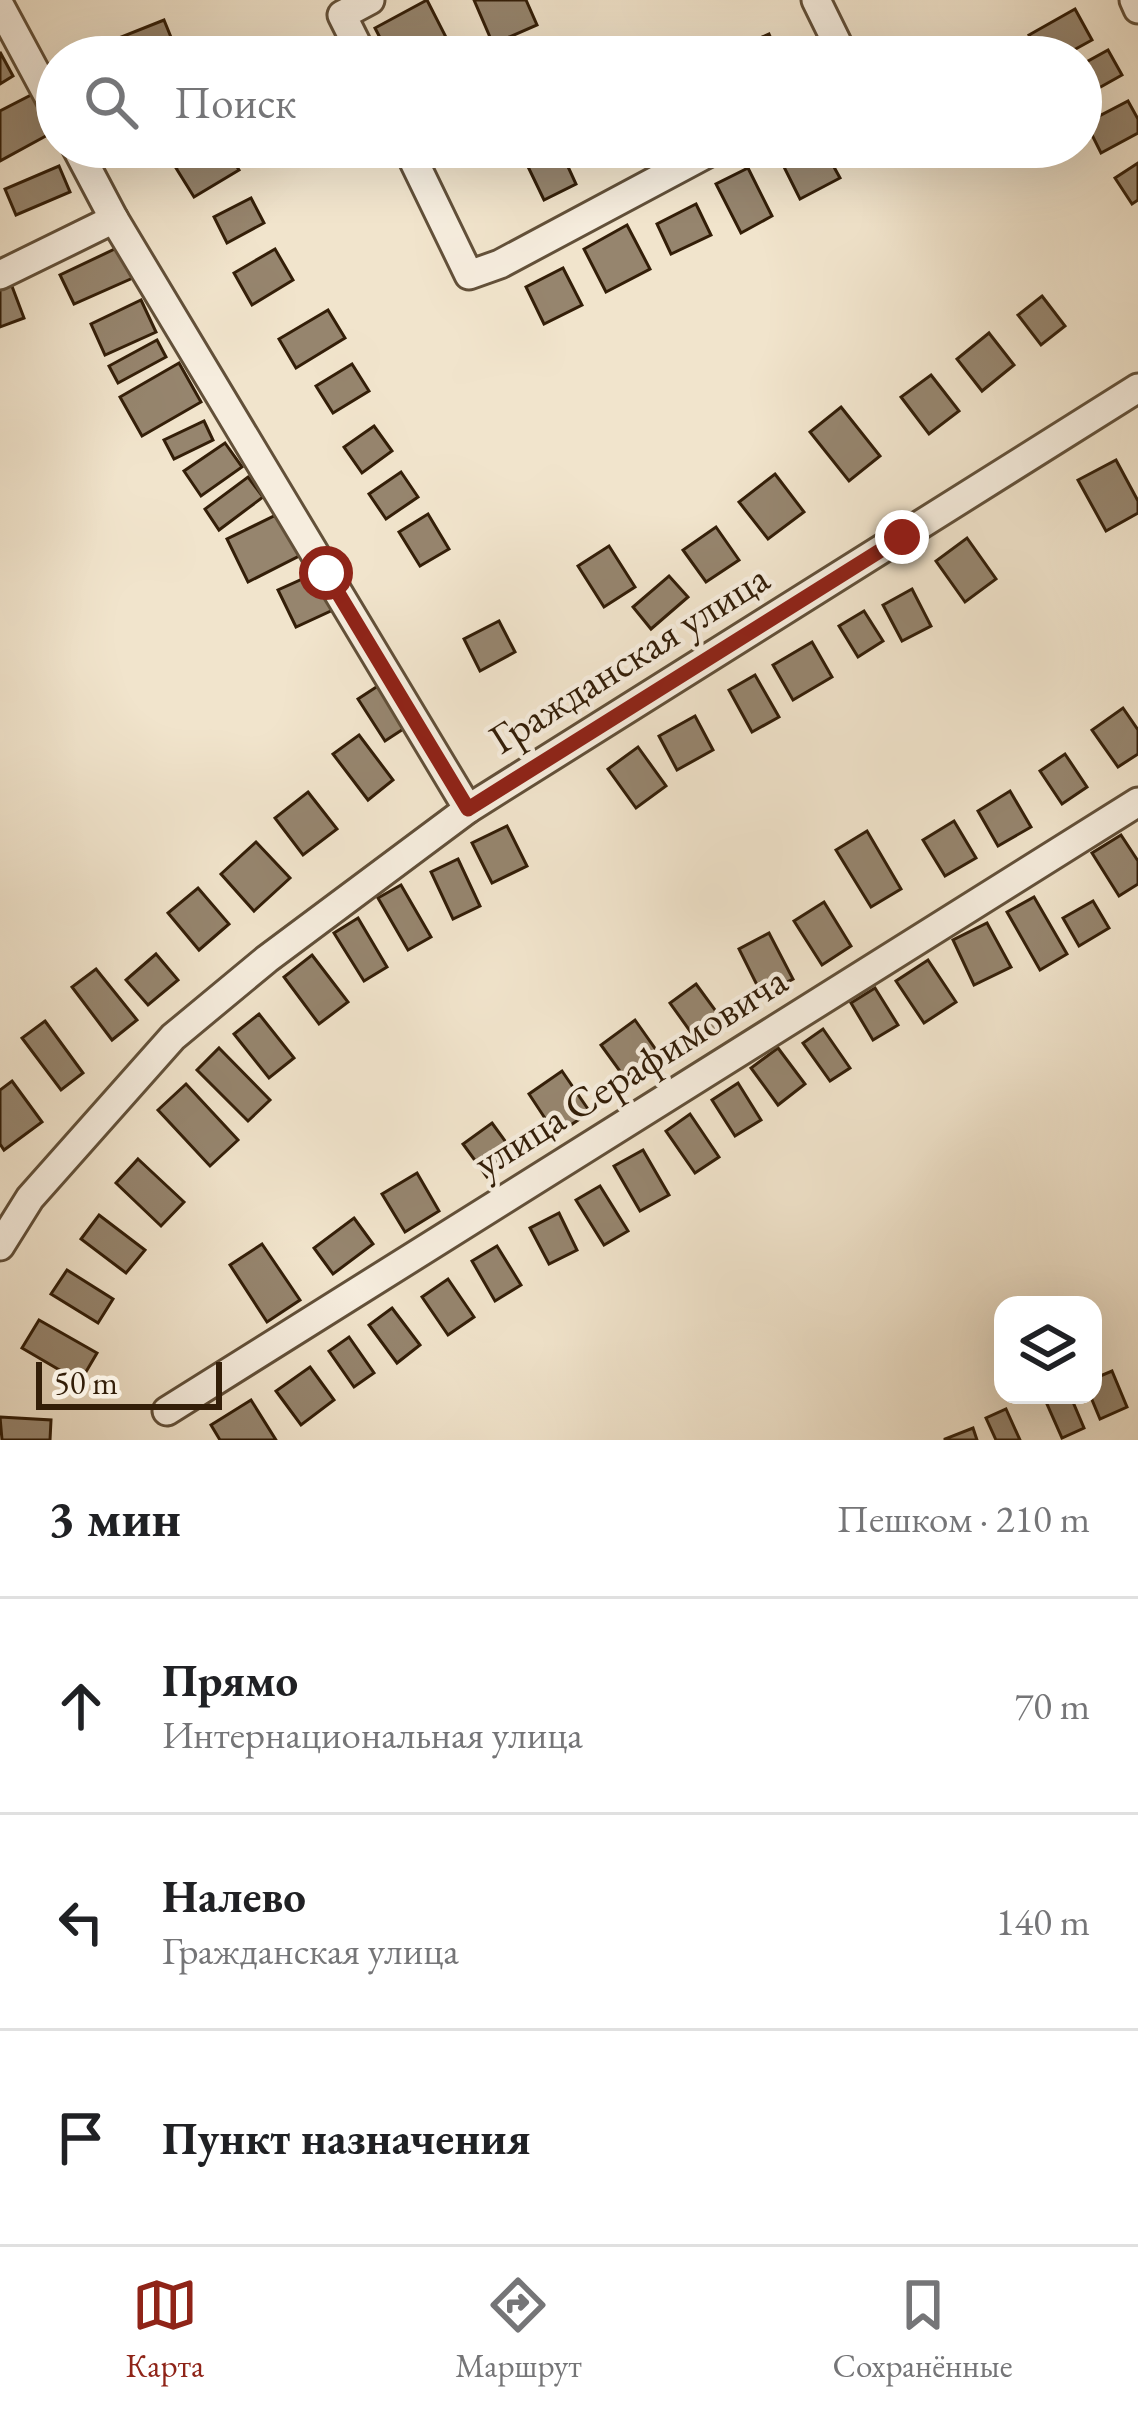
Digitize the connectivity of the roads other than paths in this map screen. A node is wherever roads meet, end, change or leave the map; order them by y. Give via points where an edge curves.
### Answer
1 (370, 0) edge
2 (816, 0) edge
3 (1134, 0) edge
4 (0, 6) edge
5 (1138, 9) edge
6 (352, 36) edge
7 (834, 36) edge
8 (36, 73) edge
9 (87, 168) edge
10 (417, 168) edge
11 (679, 168) edge
12 (114, 219) junction
13 (0, 275) edge
14 (1138, 388) edge
15 (1138, 802) edge
16 (468, 809) junction
17 (0, 1246) edge
18 (167, 1411) dead end

1 - 6 street via 342,15
2 - 7 street
3 - 5 street
4 - 8 street
9 - 12 street
10 - 11 street via 470,275
12 - 13 street
12 - 16 street
14 - 16 street, Гражданская улица
15 - 18 street, улица Серафимовича
16 - 17 street, Гражданская улица via 173,1037 30,1198

